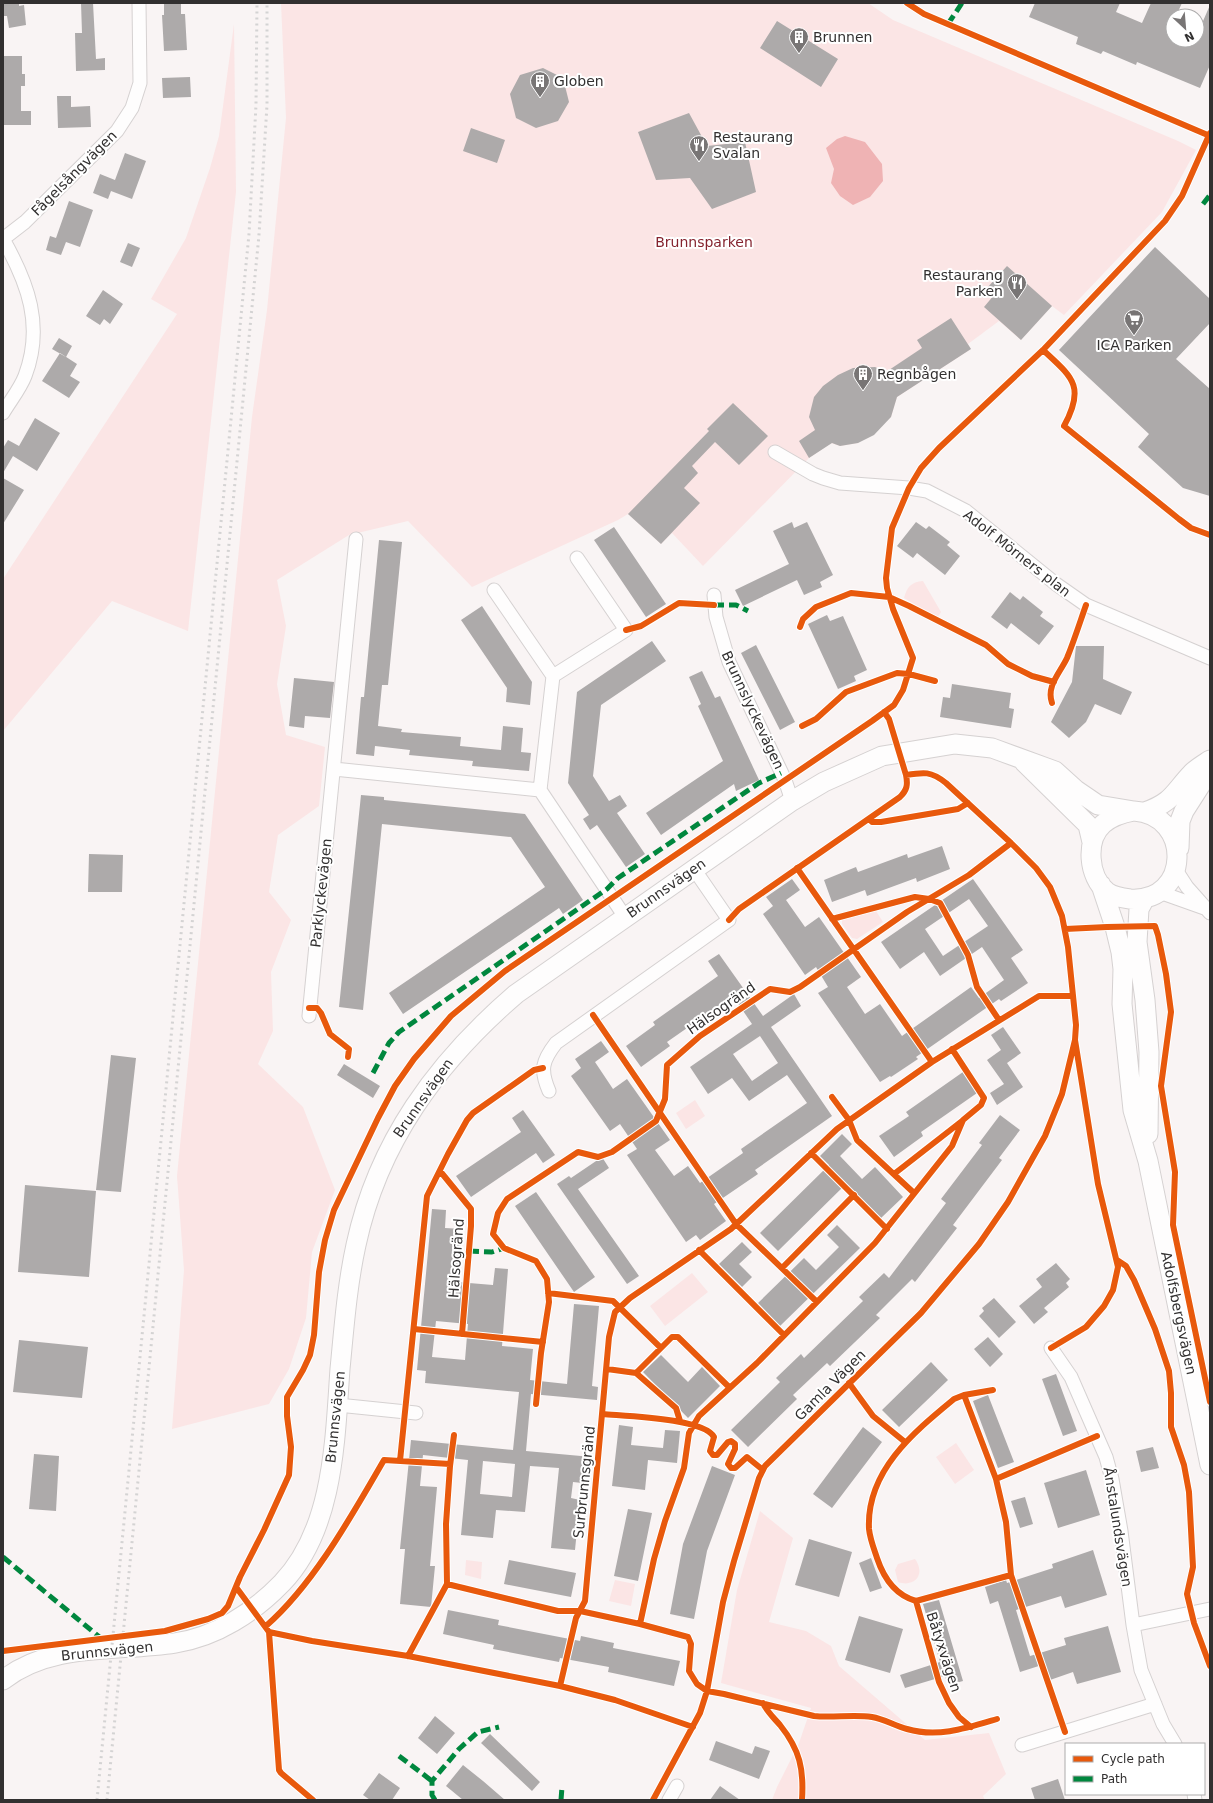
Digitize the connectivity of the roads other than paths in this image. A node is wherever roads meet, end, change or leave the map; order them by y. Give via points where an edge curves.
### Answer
1 (139, 3) edge
2 (3, 239) edge
3 (3, 413) edge
4 (775, 452) dead end
5 (356, 539) dead end
6 (577, 558) dead end
7 (494, 590) dead end
8 (714, 595) dead end
9 (1210, 658) edge
10 (553, 676) junction
11 (1022, 760) junction
12 (1210, 760) edge
13 (1210, 764) edge
14 (334, 769) junction
15 (540, 790) junction
16 (792, 801) junction
17 (1140, 812) junction
18 (1092, 842) junction
19 (1177, 863) junction
20 (694, 869) junction
21 (1101, 885) junction
22 (1152, 895) junction
23 (1207, 911) edge
24 (625, 917) junction
25 (309, 1016) dead end
26 (549, 1091) dead end
27 (1148, 1161) junction
28 (1051, 1348) dead end
29 (338, 1404) junction
30 (416, 1412) dead end
31 (1210, 1465) edge
32 (1210, 1609) edge
33 (1133, 1624) junction
34 (3, 1680) edge
35 (1155, 1704) junction
36 (1174, 1743) edge
37 (1022, 1745) dead end
38 (677, 1786) dead end
39 (668, 1800) edge

1 - 2 street, Fågelsångvägen via 140,83 132,108 117,131 25,222
2 - 3 street via 13,255 28,291 34,325 33,346 24,377
4 - 9 street, Adolf Mörners plan via 813,474 840,483 909,488 926,492 966,511 1086,605
5 - 14 street, Parklyckevägen
6 - 10 street via 626,630
7 - 10 street
8 - 16 street, Brunnslyckevägen via 716,617 729,662 785,780
10 - 15 street
11 - 16 street, Brunnsvägen via 992,748 955,744 900,752 852,768
11 - 17 street, Brunnsvägen via 1055,771 1098,805
11 - 18 street, Brunnsvägen via 1088,826
12 - 17 street via 1193,772 1168,802
13 - 19 street via 1180,821
14 - 15 street
14 - 25 street, Parklyckevägen
15 - 24 street
16 - 20 street, Brunnsvägen
17 - 18 street via 1122,813 1103,824
17 - 19 street via 1158,818 1167,827 1175,841
18 - 21 street via 1092,863
19 - 22 street via 1170,883
19 - 23 street via 1187,887
20 - 24 street, Brunnsvägen
20 - 26 street via 729,920 556,1043 547,1055 543,1068 544,1080
21 - 22 street via 1107,892 1130,899
21 - 27 street, Adolfsbergsvägen via 1121,952 1122,1004 1131,1092
22 - 23 street
22 - 27 street, Adolfsbergsvägen via 1140,909 1137,942 1149,1052
24 - 29 street, Brunnsvägen via 516,994 486,1020 446,1063 417,1101 393,1141 370,1193 356,1246 348,1293
27 - 31 street, Adolfsbergsvägen
28 - 33 street, Ånstalundsvägen via 1071,1377 1106,1457 1121,1531
29 - 30 street
29 - 34 street, Brunnsvägen via 334,1451 325,1496 310,1542 293,1570 258,1605 223,1627 193,1639 53,1656 26,1666
32 - 33 street
33 - 35 street, Ånstalundsvägen via 1141,1670
35 - 36 street, Ånstalundsvägen
35 - 37 street
38 - 39 street

